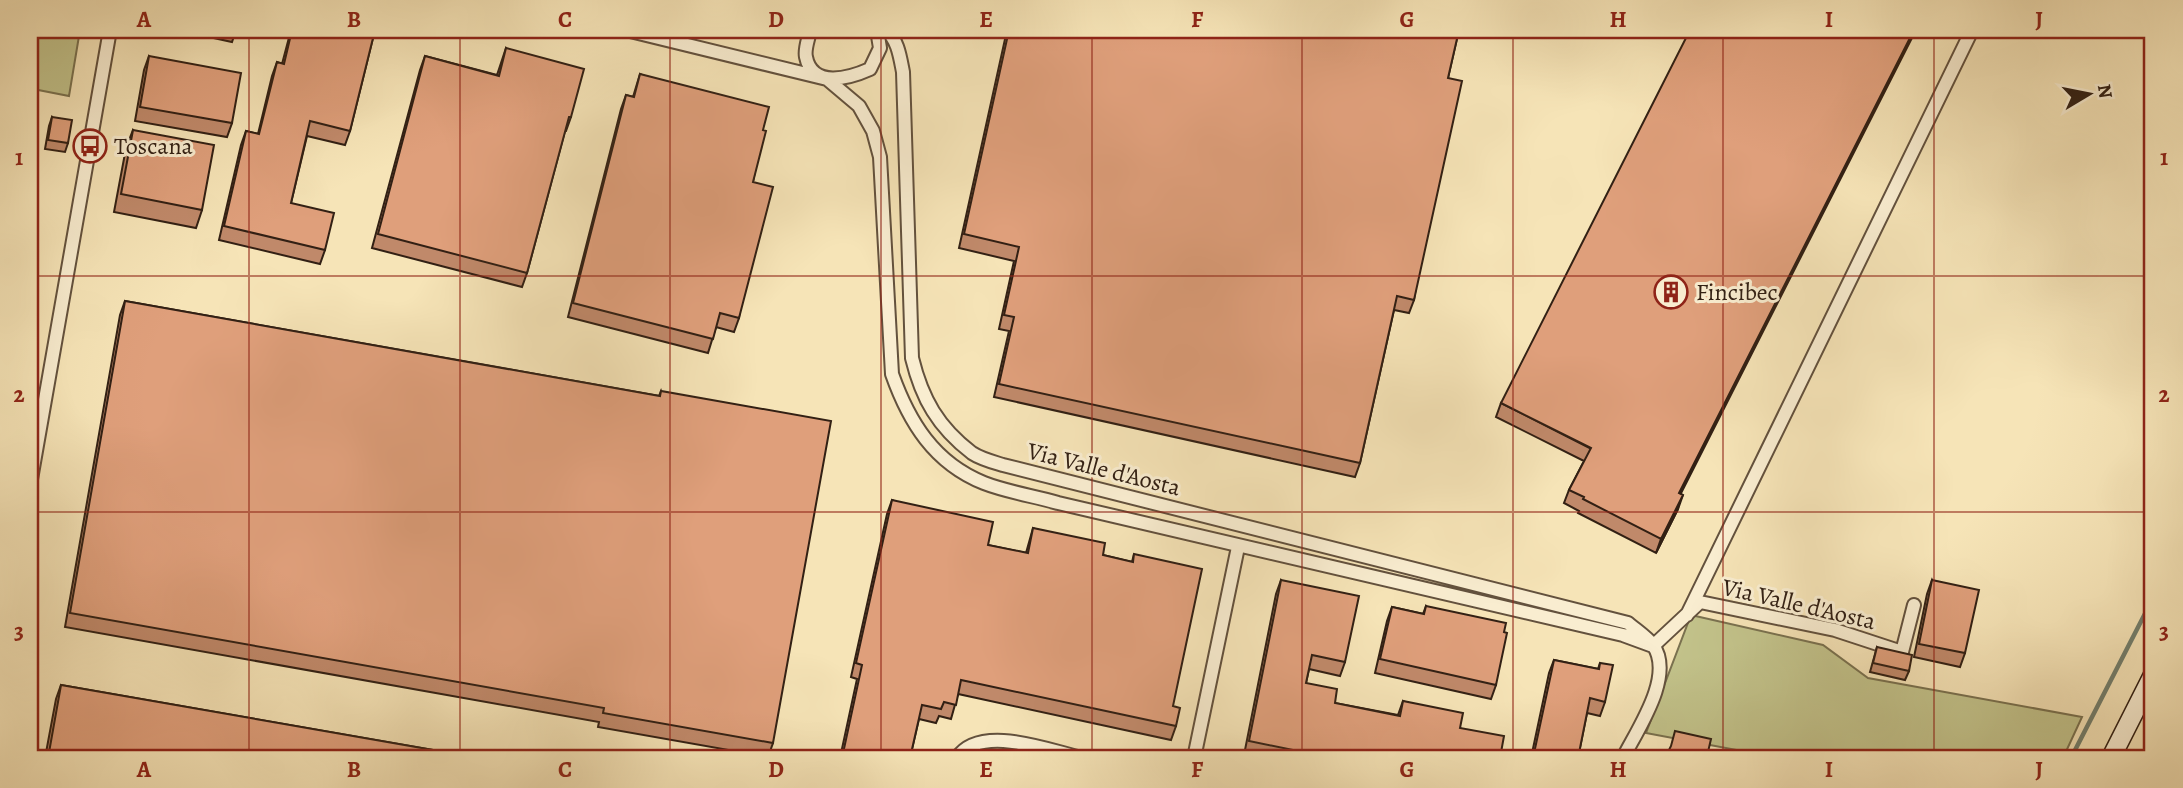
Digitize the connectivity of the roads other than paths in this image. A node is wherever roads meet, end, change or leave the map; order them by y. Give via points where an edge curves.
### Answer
1 (110, 30) edge
2 (626, 30) edge
3 (810, 30) edge
4 (877, 30) edge
5 (886, 30) edge
6 (1972, 30) edge
7 (827, 79) junction
8 (30, 485) edge
9 (1238, 547) junction
10 (1914, 606) dead end
11 (1686, 615) junction
12 (1653, 646) junction
13 (2153, 675) edge
14 (957, 758) edge
15 (1082, 758) edge
16 (1194, 758) edge
17 (1623, 758) edge
18 (2111, 758) edge

1 - 8 street
2 - 7 street, Via Valle d'Aosta
3 - 7 street, Via Valle d'Aosta via 805,55 810,68
4 - 7 street, Via Valle d'Aosta via 880,48 870,69
5 - 12 street, Via Valle d'Aosta via 903,72 912,358 925,401 974,454 1003,466 1628,622
6 - 11 street
7 - 9 street, Via Valle d'Aosta via 859,106 880,157 892,374 914,425 943,458 983,483
9 - 12 street, Via Valle d'Aosta via 1623,635
9 - 16 street
10 - 11 street, Via Valle d'Aosta via 1902,652 1835,630 1700,602
11 - 12 street, Via Valle d'Aosta
12 - 17 street via 1660,665 1658,688
13 - 18 street
14 - 15 street via 979,742 1020,741

